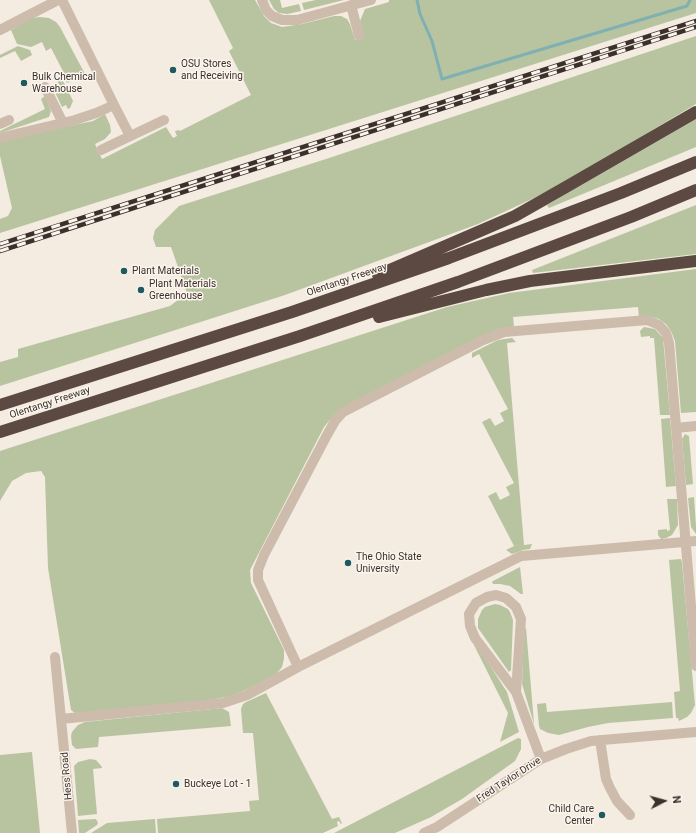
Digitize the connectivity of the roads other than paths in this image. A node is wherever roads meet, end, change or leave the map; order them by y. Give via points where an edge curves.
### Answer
1 (58, 0) edge
2 (62, 0) edge
3 (262, 0) edge
4 (371, 0) edge
5 (351, 5) junction
6 (0, 30) edge
7 (359, 36) dead end
8 (46, 87) dead end
9 (114, 104) junction
10 (696, 112) edge
11 (164, 120) dead end
12 (63, 123) junction
13 (130, 136) junction
14 (0, 138) edge
15 (101, 150) dead end
16 (696, 162) edge
17 (696, 190) edge
18 (696, 262) edge
19 (292, 312) junction
20 (300, 336) junction
21 (0, 405) edge
22 (696, 426) edge
23 (676, 428) junction
24 (0, 432) edge
25 (696, 541) edge
26 (685, 542) junction
27 (55, 657) dead end
28 (696, 666) edge
29 (298, 667) junction
30 (516, 692) junction
31 (61, 719) junction
32 (696, 732) edge
33 (600, 740) junction
34 (541, 759) junction
35 (630, 815) dead end
36 (72, 833) edge
37 (424, 833) edge

1 - 6 street
2 - 9 street
3 - 5 street via 266,10 282,20 297,20
4 - 5 street
5 - 7 street
8 - 12 street
9 - 12 street via 96,113
9 - 13 street
10 - 19 highway via 515,216
11 - 13 street
12 - 14 street
13 - 15 street
16 - 19 highway, Olentangy Freeway via 449,258
17 - 20 highway, Olentangy Freeway via 458,282
18 - 20 highway via 530,281
19 - 21 highway, Olentangy Freeway
20 - 24 highway, Olentangy Freeway
22 - 23 street
23 - 26 street
23 - 29 street via 669,343 666,333 659,325 647,320 504,332 483,340 343,412 327,435 258,570 258,580
25 - 26 street
26 - 28 street
26 - 29 street via 521,556
27 - 31 street, Hess Road
29 - 31 street via 247,695 223,703
30 - 30 street via 522,619 516,607 506,598 487,597 476,603 469,614 470,626 475,638
30 - 34 street
31 - 36 street, Hess Road
32 - 33 street, Fred Taylor Drive
33 - 34 street, Fred Taylor Drive
33 - 35 street via 606,779 617,801
34 - 37 street, Fred Taylor Drive via 443,824

